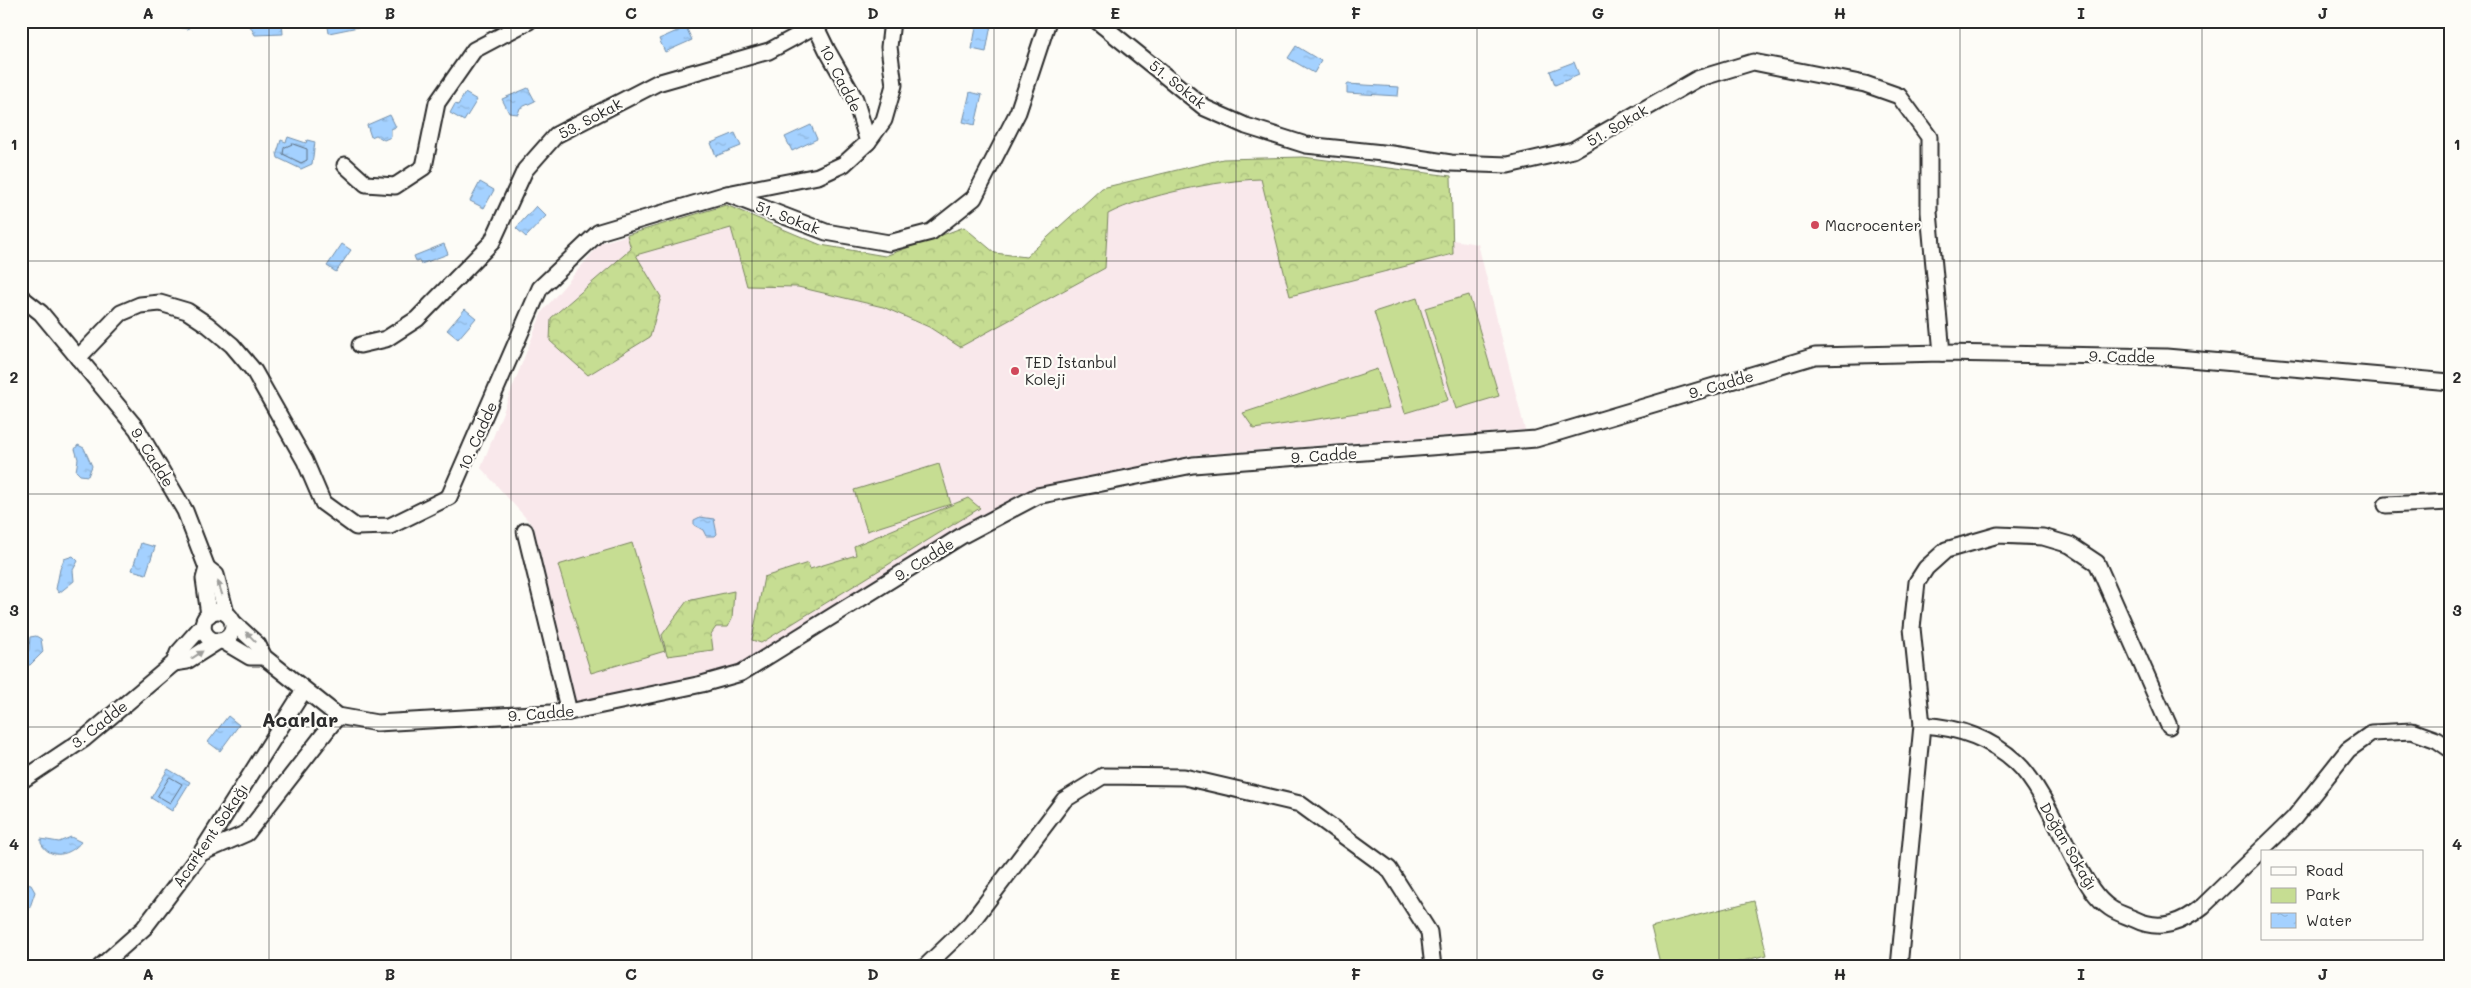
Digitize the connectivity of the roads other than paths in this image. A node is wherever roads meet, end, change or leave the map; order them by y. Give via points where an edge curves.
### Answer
1 (529, 21) edge
2 (892, 21) edge
3 (1048, 21) edge
4 (1097, 21) edge
5 (814, 24) edge
6 (868, 142) junction
7 (345, 165) dead end
8 (727, 194) junction
9 (21, 297) edge
10 (360, 345) dead end
11 (1942, 353) junction
12 (78, 358) junction
13 (2450, 382) edge
14 (2450, 502) edge
15 (2386, 505) dead end
16 (525, 531) dead end
17 (207, 568) junction
18 (229, 618) junction
19 (206, 620) junction
20 (220, 641) junction
21 (264, 657) junction
22 (174, 663) junction
23 (304, 690) junction
24 (569, 712) junction
25 (338, 716) junction
26 (1922, 725) junction
27 (2169, 726) dead end
28 (2450, 749) edge
29 (21, 781) edge
30 (2261, 850) edge
31 (2261, 850) edge
32 (201, 853) junction
33 (100, 967) edge
34 (925, 967) edge
35 (1433, 967) edge
36 (1899, 967) edge

1 - 7 street via 474,50 437,103 424,167 394,186 366,184
2 - 6 street via 889,47 894,85 884,120
3 - 8 street, 51. Sokak via 1018,112 974,198 931,232 889,243 826,232
4 - 11 street, 51. Sokak via 1205,108 1246,126 1306,145 1450,163 1508,165 1573,150 1697,79 1753,62 1865,84 1899,96 1929,137 1929,212
5 - 6 street, 10. Cadde via 855,99
5 - 10 street, 53. Sokak via 769,51 656,83 556,135 525,170 492,242 417,318 386,339
6 - 8 street, 10. Cadde via 844,164 818,176
8 - 12 street, 10. Cadde via 599,232 540,288 448,498 390,526 356,528 323,503 305,461 254,371 232,345 187,311 160,303 140,305 121,313
9 - 12 street via 41,313
11 - 13 street, 9. Cadde via 2166,357
11 - 24 street, 9. Cadde via 1815,356 1536,439 1193,465 1037,496 963,535 741,673
12 - 17 street, 9. Cadde via 137,429 158,462 185,510
14 - 15 street
16 - 24 street
18 -> 17 street via 216,575
17 - 19 street via 204,579
18 - 19 street via 214,612
18 - 20 street via 232,634
21 -> 18 street via 258,645
19 - 20 street via 206,636
19 - 22 street via 178,653
20 - 21 street via 250,657
22 -> 20 street via 188,661
21 - 23 street, 9. Cadde
22 - 29 street, 3. Cadde via 84,739
23 - 25 street, 9. Cadde
23 - 32 street, Acarkent Sokağı
24 - 25 street, 9. Cadde via 377,723
25 - 32 street via 247,833
26 - 27 street via 1912,628 1917,582 1926,568 1946,550 1998,536 2043,537 2070,545 2097,562
26 - 30 street, Doğan Sokağı via 1943,726 1981,738 1997,746 2017,763 2039,793 2090,889 2110,908 2142,923 2162,927 2188,918
26 - 36 street
28 - 31 street, Doğan Sokağı via 2412,730 2372,734 2348,750 2294,818
32 - 33 street, Acarkent Sokağı via 144,928
34 - 35 street via 970,924 1064,800 1103,776 1184,777 1300,804 1389,869 1429,932

